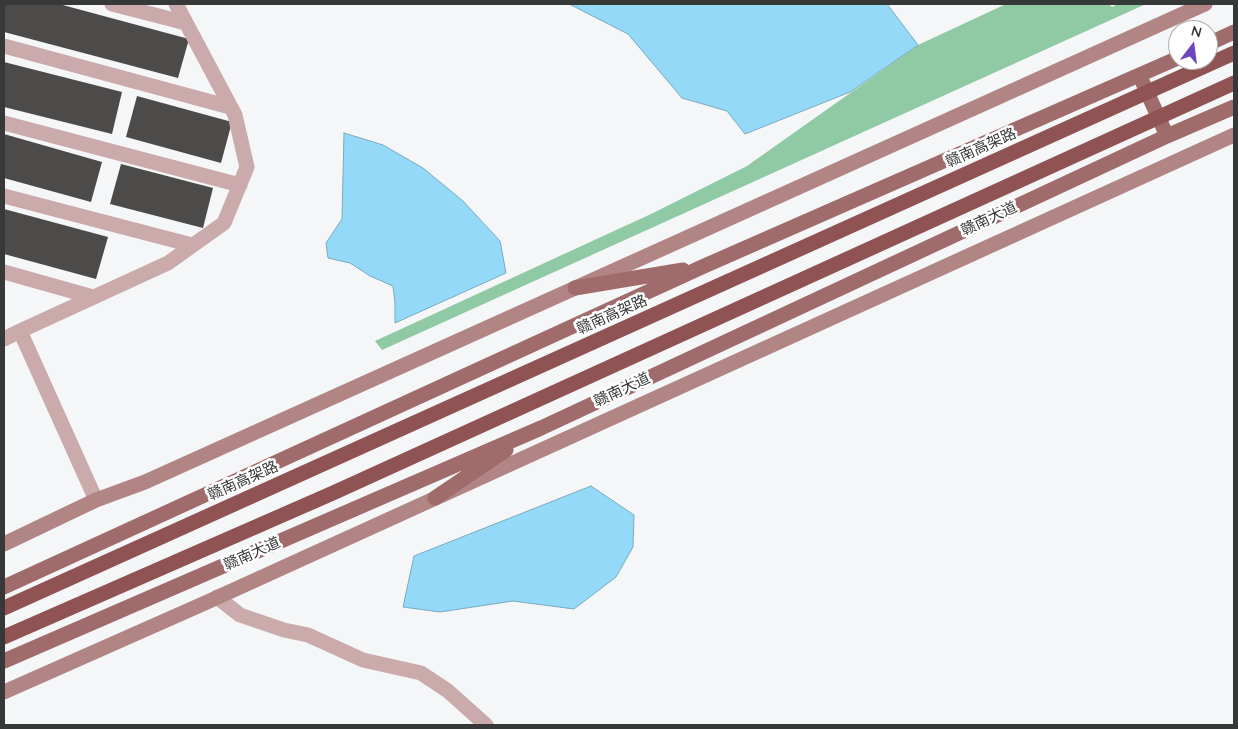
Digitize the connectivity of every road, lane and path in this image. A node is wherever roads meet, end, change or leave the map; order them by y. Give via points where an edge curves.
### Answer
1 (112, 4) edge
2 (176, 4) edge
3 (1204, 4) edge
4 (186, 24) junction
5 (1234, 32) edge
6 (1218, 39) edge
7 (4, 46) edge
8 (1234, 54) edge
9 (1168, 63) edge
10 (1140, 76) junction
11 (1234, 83) edge
12 (1234, 106) edge
13 (230, 107) junction
14 (4, 123) edge
15 (1167, 136) junction
16 (1234, 136) edge
17 (240, 185) junction
18 (4, 196) edge
19 (192, 245) junction
20 (702, 267) junction
21 (4, 272) edge
22 (575, 288) junction
23 (93, 298) junction
24 (20, 331) junction
25 (4, 339) edge
26 (540, 428) junction
27 (435, 498) junction
28 (96, 500) junction
29 (4, 544) edge
30 (4, 587) edge
31 (217, 597) junction
32 (4, 608) edge
33 (4, 637) edge
34 (4, 661) edge
35 (4, 692) edge
36 (486, 725) edge

1 - 4 street
2 - 4 street
3 - 22 street
4 - 13 street
5 - 6 main road
7 - 13 street
8 - 32 highway, 赣南高架路, bridge
9 - 10 main road
10 - 15 main road
10 - 20 main road
11 - 33 highway, bridge via 333,493
12 - 15 main road, 赣南大道
13 - 17 street via 235,115 247,167
14 - 17 street
15 - 26 main road, 赣南大道
16 - 27 street
17 - 19 street via 224,223
18 - 19 street
19 - 23 street via 168,263
20 - 22 main road
20 - 30 main road
21 - 23 street
22 - 28 street via 145,482
23 - 24 street
24 - 25 street
24 - 28 street
26 - 27 main road
26 - 34 main road, 赣南大道
27 - 31 street
28 - 29 street
31 - 35 street
31 - 36 street via 240,615 308,635 363,660 420,674 448,691

